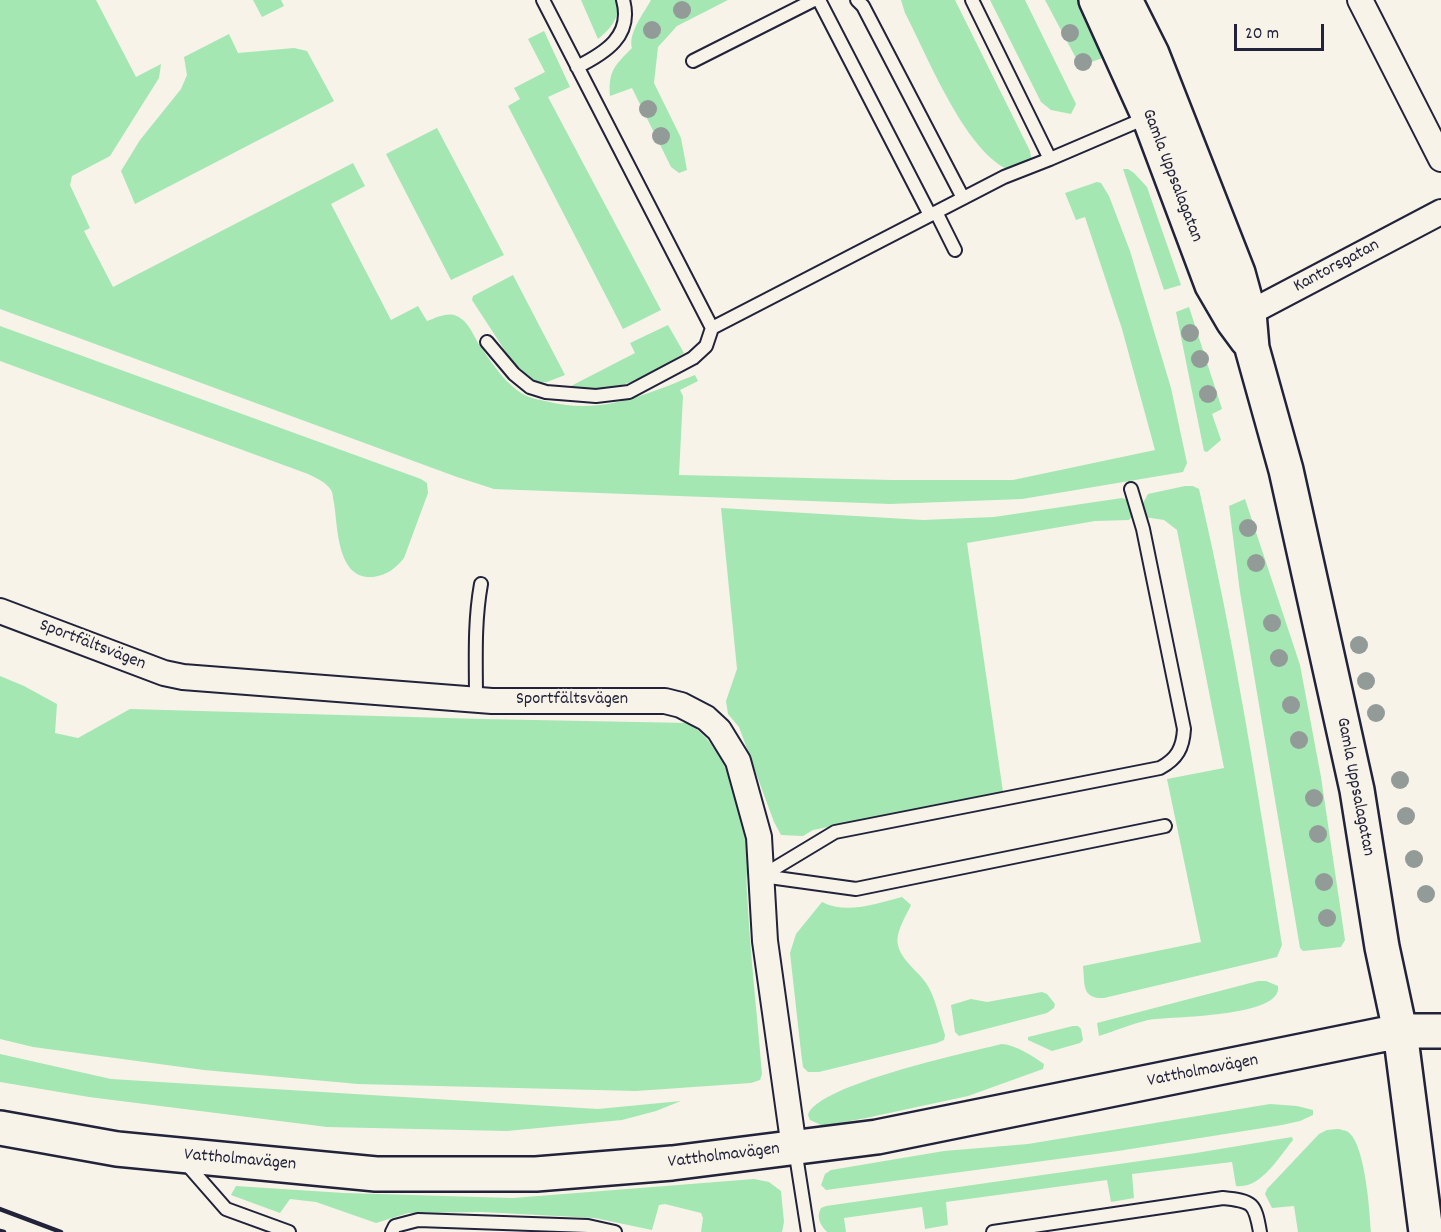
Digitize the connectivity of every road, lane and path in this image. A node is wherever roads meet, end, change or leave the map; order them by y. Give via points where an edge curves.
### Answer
1 (543, 0) edge
2 (623, 0) edge
3 (817, 0) edge
4 (857, 0) edge
5 (972, 0) edge
6 (1096, 0) edge
7 (1125, 0) edge
8 (1360, 0) edge
9 (693, 61) dead end
10 (577, 67) junction
11 (1149, 117) junction
12 (1050, 159) junction
13 (1441, 159) edge
14 (963, 198) junction
15 (1441, 212) edge
16 (933, 213) junction
17 (955, 250) dead end
18 (1241, 317) junction
19 (712, 328) junction
20 (487, 342) dead end
21 (1131, 489) dead end
22 (481, 584) dead end
23 (0, 611) edge
24 (476, 700) junction
25 (1166, 826) dead end
26 (762, 876) junction
27 (1400, 1031) junction
28 (1441, 1031) edge
29 (0, 1128) edge
30 (794, 1148) junction
31 (179, 1156) junction
32 (289, 1232) edge
33 (392, 1232) edge
34 (615, 1232) edge
35 (808, 1232) edge
36 (993, 1232) edge
37 (1260, 1232) edge
38 (1426, 1232) edge

1 - 10 lane
2 - 10 lane via 624,27 614,45
3 - 9 lane
3 - 16 lane
4 - 14 lane
5 - 12 lane
6 - 11 main road, Gamla Uppsalagatan
7 - 18 main road, Gamla Uppsalagatan via 1152,54 1238,273
8 - 13 street
10 - 19 lane
11 - 12 lane
11 - 18 main road, Gamla Uppsalagatan via 1212,285
12 - 14 lane
14 - 16 lane
15 - 18 street, Kantorsgatan
16 - 17 lane
16 - 19 lane
18 - 27 main road, Gamla Uppsalagatan via 1286,470 1357,790
19 - 20 lane via 706,346 693,358 629,392 596,396 530,387
21 - 26 lane via 1143,529 1184,729 1175,758 1160,768 835,832
22 - 24 lane via 476,628
23 - 24 street, Sportfältsvägen via 183,677
24 - 26 street, Sportfältsvägen via 665,701 706,718 719,730 738,762 759,837
25 - 26 lane via 856,889
26 - 30 street, Sportfältsvägen via 765,941
27 - 28 main road, Vattholmavägen
27 - 30 main road, Vattholmavägen via 877,1137
27 - 38 main road, Gamla Uppsalagatan
29 - 31 main road, Vattholmavägen
30 - 31 main road, Vattholmavägen via 536,1174 376,1174
30 - 35 lane
31 - 32 lane via 225,1209
33 - 34 lane via 394,1226 418,1220 588,1226
36 - 37 lane via 1223,1198 1247,1200 1256,1210

